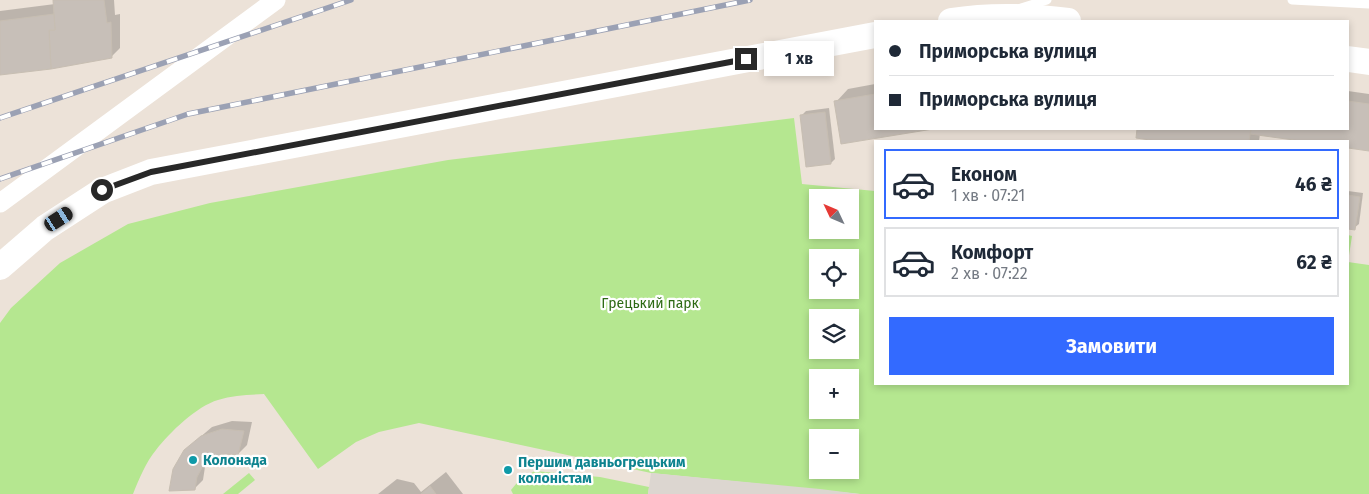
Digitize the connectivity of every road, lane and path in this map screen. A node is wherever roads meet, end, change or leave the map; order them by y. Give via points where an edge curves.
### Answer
1 (276, 0) edge
2 (1047, 0) edge
3 (1292, 0) edge
4 (1369, 4) edge
5 (990, 16) junction
6 (959, 20) edge
7 (1060, 20) edge
8 (874, 35) edge
9 (1349, 59) edge
10 (1369, 62) edge
11 (0, 203) edge
12 (0, 267) edge

1 - 11 street
2 - 5 lane
3 - 4 lane
5 - 6 main road
5 - 7 main road
8 - 12 main road via 151,172 102,190 45,228
9 - 10 main road

